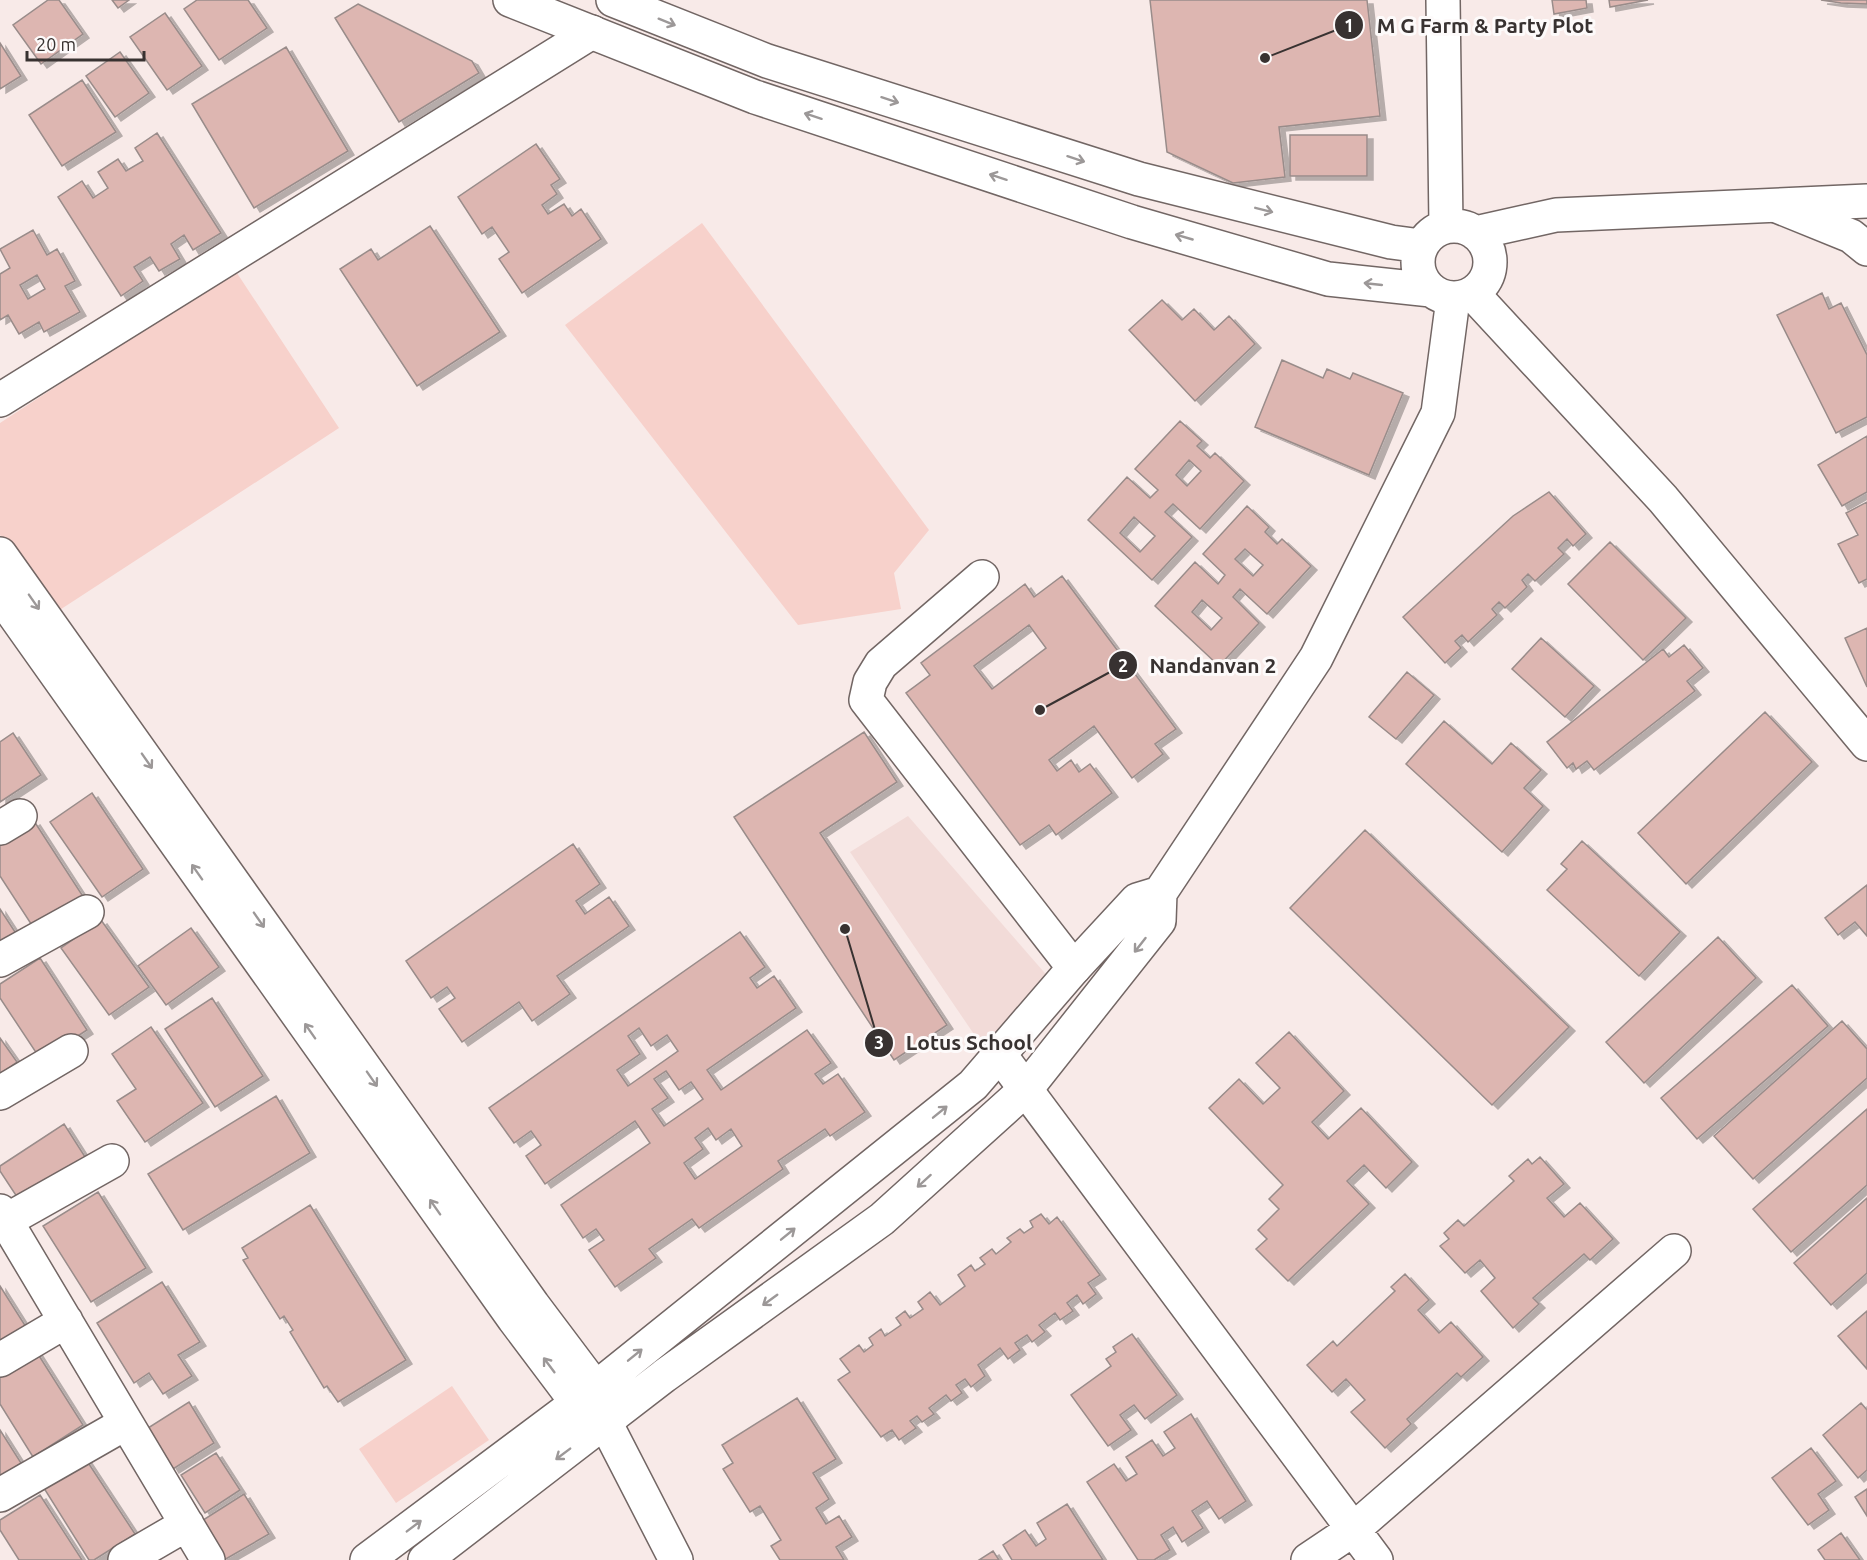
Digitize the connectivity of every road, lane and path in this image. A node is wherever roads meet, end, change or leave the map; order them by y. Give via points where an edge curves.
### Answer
1 (510, 0) edge
2 (612, 0) edge
3 (1443, 0) edge
4 (592, 32) junction
5 (1867, 201) edge
6 (1777, 206) junction
7 (1447, 235) junction
8 (1867, 249) edge
9 (1452, 294) junction
10 (0, 400) edge
11 (0, 554) edge
12 (982, 577) dead end
13 (0, 595) edge
14 (1867, 744) edge
15 (1160, 893) junction
16 (87, 912) dead end
17 (0, 960) edge
18 (1074, 968) junction
19 (71, 1051) dead end
20 (1000, 1055) junction
21 (1026, 1089) junction
22 (0, 1093) edge
23 (112, 1161) dead end
24 (2, 1218) edge
25 (1674, 1251) dead end
26 (66, 1321) junction
27 (0, 1360) edge
28 (586, 1396) junction
29 (605, 1422) junction
30 (126, 1423) junction
31 (0, 1495) edge
32 (187, 1524) junction
33 (1354, 1529) junction
34 (125, 1560) edge
35 (208, 1560) edge
36 (367, 1560) edge
37 (425, 1560) edge
38 (675, 1560) edge
39 (1308, 1560) edge
40 (1376, 1560) edge

1 - 4 street
2 -> 7 street via 767,61 1139,179 1391,242
3 - 7 street
9 -> 4 street via 1328,279 1132,222 755,97
4 - 10 street
5 - 6 street
6 - 7 street via 1556,215
6 - 8 street via 1851,236
7 - 9 street via 1417,262 1420,278
7 - 9 street via 1487,246 1491,264 1486,281
9 - 14 street via 1663,499
9 - 15 street via 1438,413 1316,658
11 -> 28 street via 533,1305
12 - 18 street via 881,664 870,682 866,700
28 -> 13 street via 514,1319
15 - 18 street via 1137,900
15 -> 21 street via 1159,921
16 - 17 street
18 - 20 street
19 - 22 street
20 - 21 street
28 -> 20 street via 973,1085
21 -> 29 street via 882,1219
21 - 33 street
23 - 24 street
24 - 26 street
25 - 33 street
26 - 27 street
26 - 30 street
28 - 29 street
36 -> 28 street
29 -> 37 street
29 - 38 street
30 - 31 street
30 - 32 street
32 - 34 street
32 - 35 street
33 - 39 street
33 - 40 street

